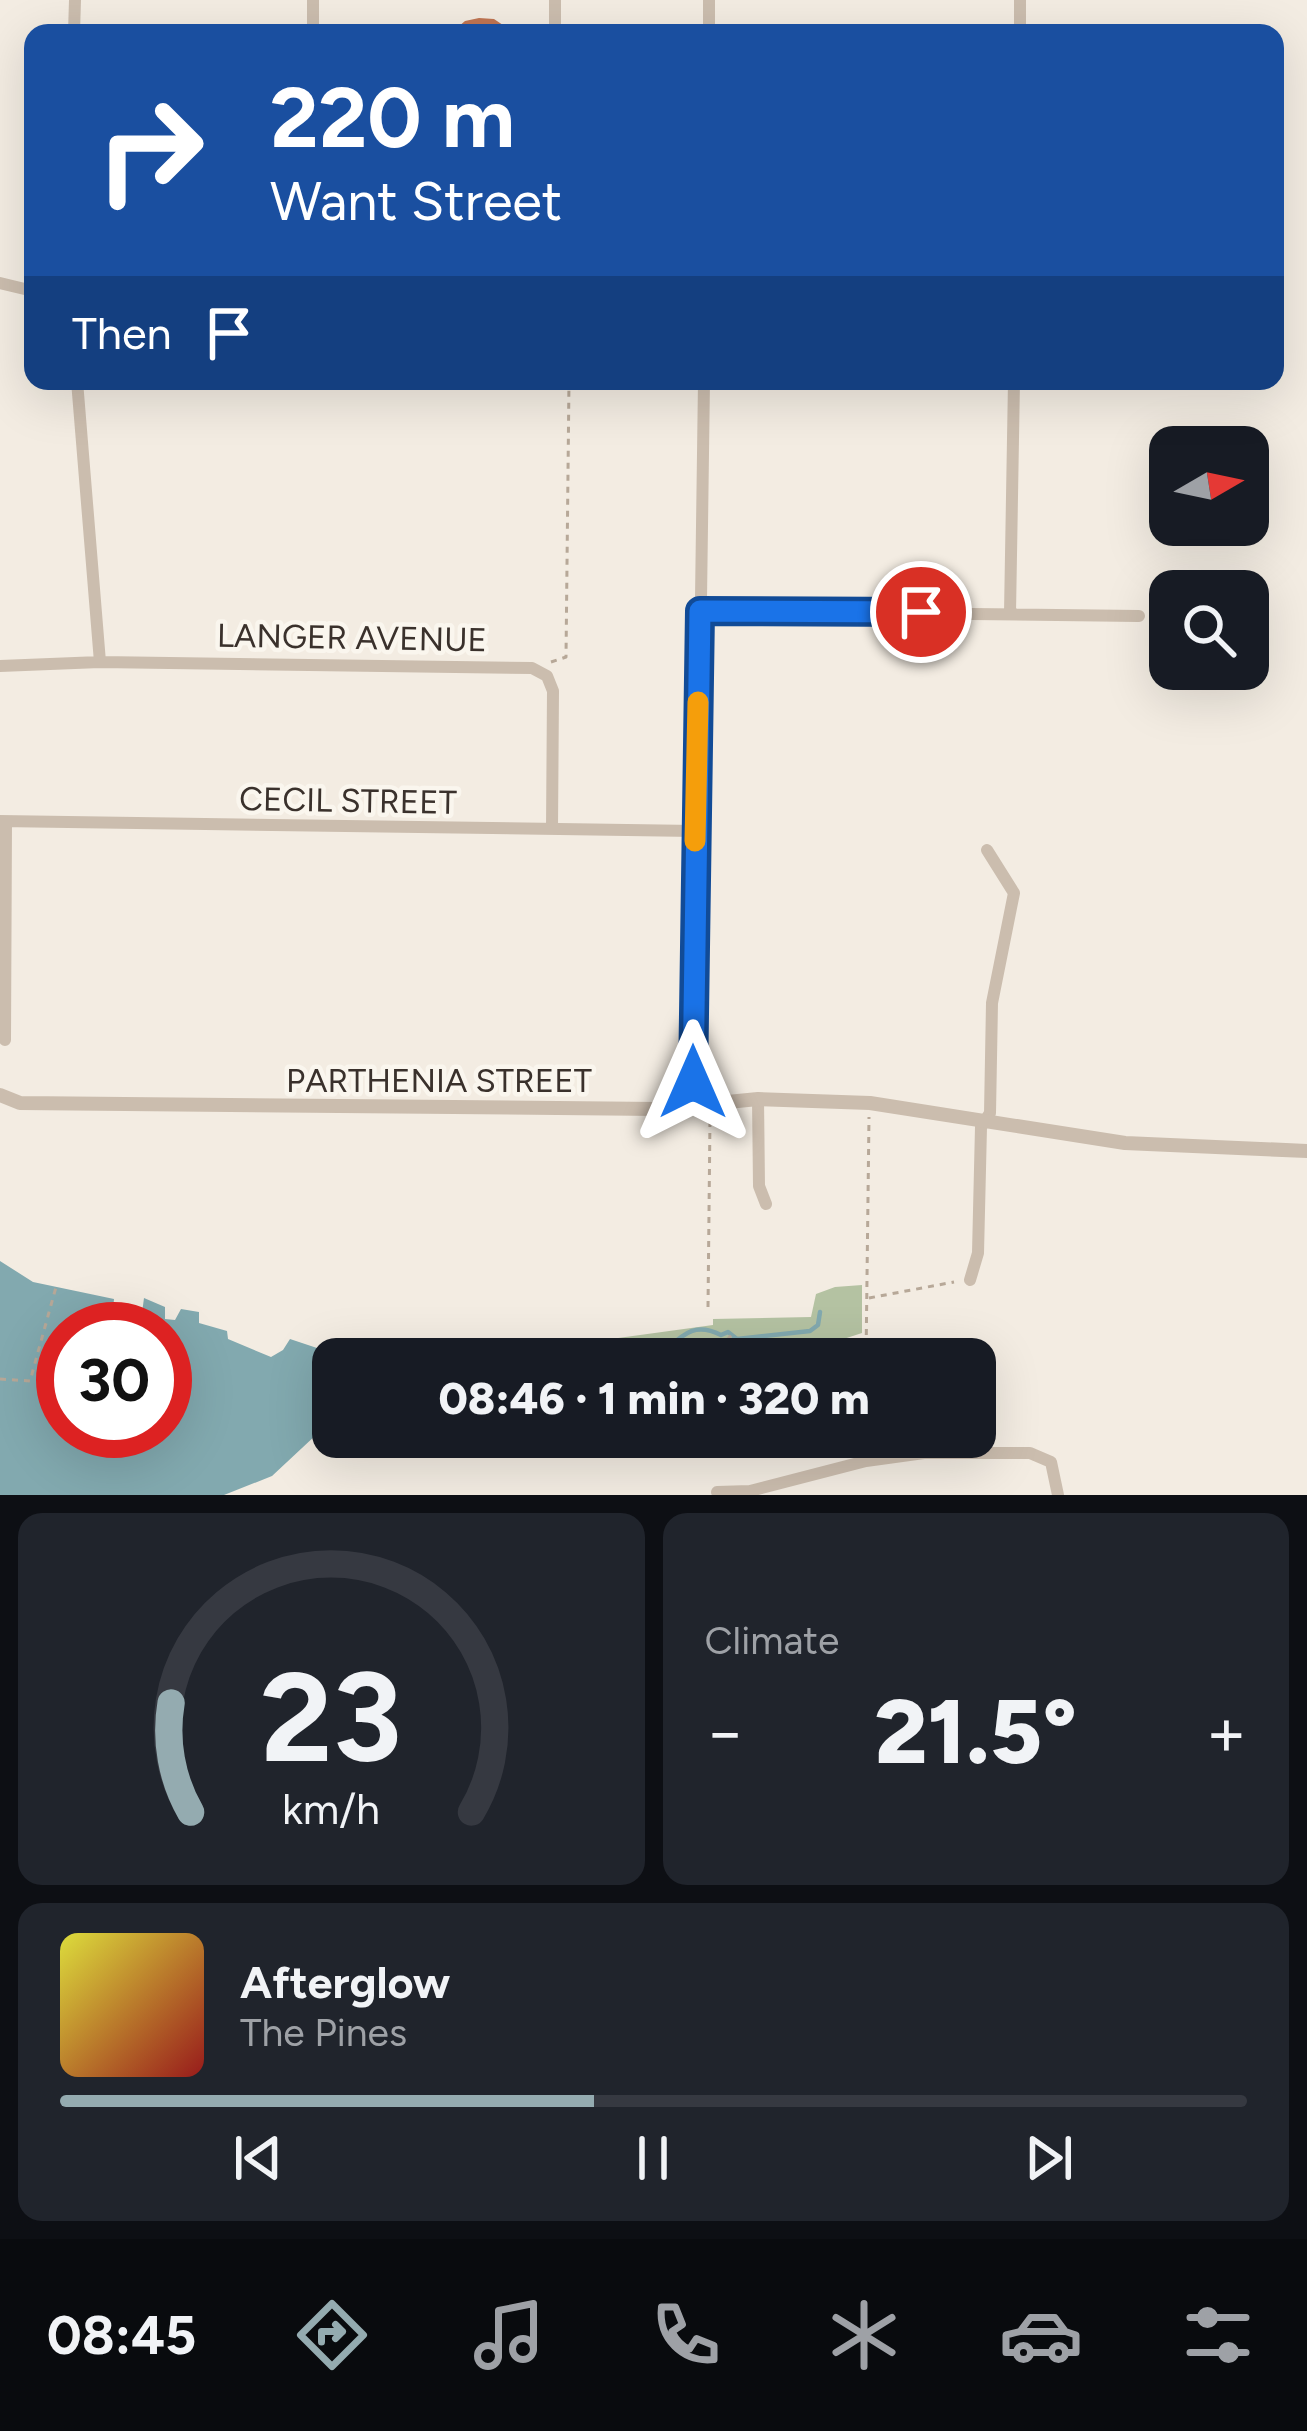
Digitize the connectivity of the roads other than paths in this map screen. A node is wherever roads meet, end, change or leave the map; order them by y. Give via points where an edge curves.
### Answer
1 (78, 390) edge
2 (704, 390) edge
3 (1014, 390) edge
4 (700, 611) junction
5 (1010, 613) junction
6 (1138, 616) dead end
7 (100, 662) junction
8 (0, 666) edge
9 (3, 822) edge
10 (552, 829) junction
11 (695, 831) junction
12 (987, 850) dead end
13 (5, 1040) dead end
14 (0, 1095) edge
15 (758, 1099) junction
16 (702, 1105) junction
17 (985, 1119) junction
18 (1307, 1151) edge
19 (766, 1204) dead end
20 (970, 1280) road end
21 (717, 1492) edge
22 (1058, 1495) edge

1 - 7 street
2 - 4 street
3 - 5 street
4 - 5 street
4 - 11 street
5 - 6 street
7 - 8 street, LANGER AVENUE
7 - 10 street, LANGER AVENUE via 532,668 553,691
9 - 10 street, CECIL STREET
9 - 13 street
10 - 11 street, CECIL STREET
11 - 16 street
12 - 17 street via 1014,893 992,1003
14 - 16 street, PARTHENIA STREET via 20,1103
15 - 16 street, PARTHENIA STREET
15 - 17 street, PARTHENIA STREET
15 - 19 street
17 - 18 street, PARTHENIA STREET via 1125,1143
17 - 20 street
21 - 22 street via 924,1453 1030,1453 1051,1462

